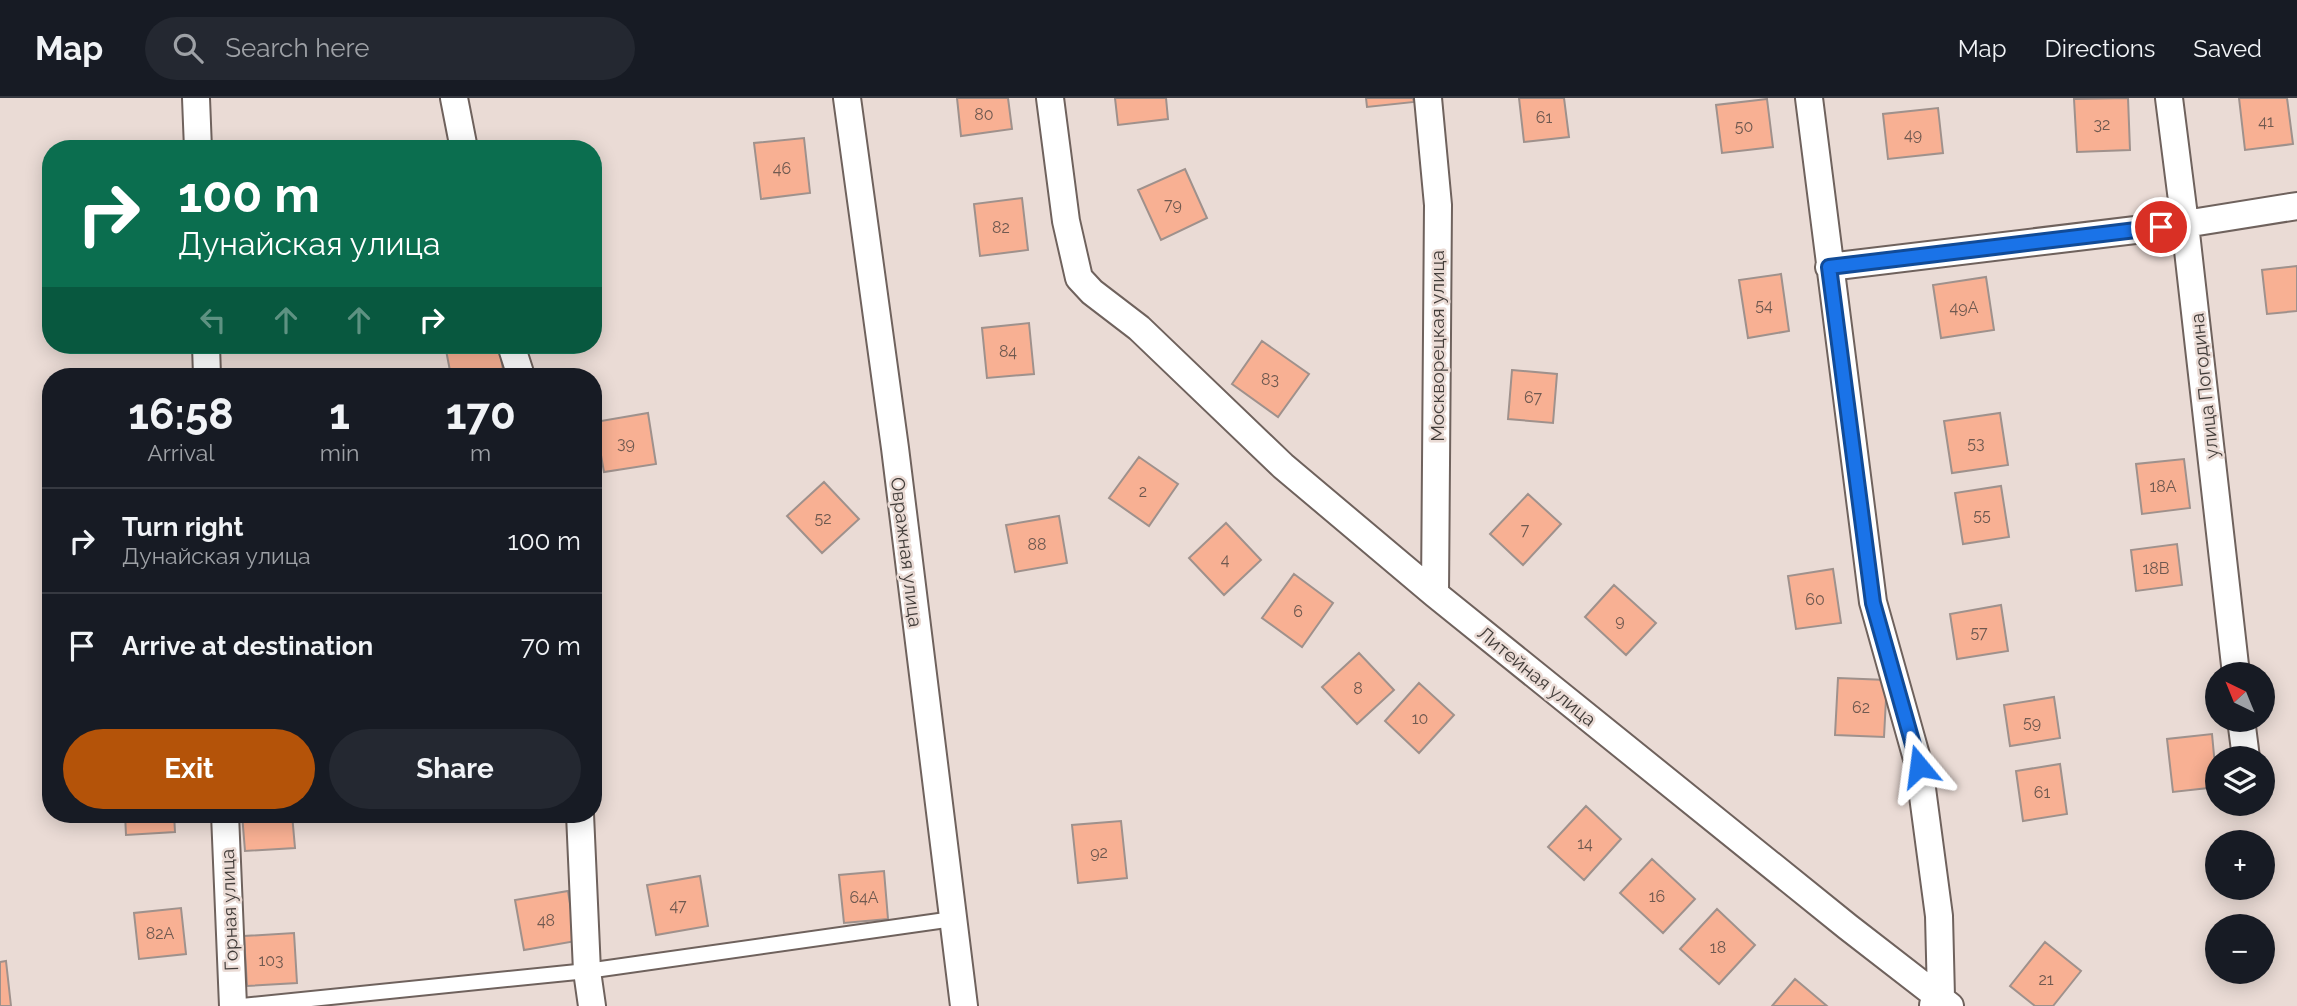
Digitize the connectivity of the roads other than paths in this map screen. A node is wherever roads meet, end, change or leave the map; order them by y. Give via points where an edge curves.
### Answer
1 (196, 98) edge
2 (454, 98) edge
3 (847, 98) edge
4 (1050, 98) edge
5 (1428, 98) edge
6 (1809, 98) edge
7 (2169, 98) edge
8 (198, 140) edge
9 (462, 140) edge
10 (2297, 206) edge
11 (2185, 224) junction
12 (1829, 267) junction
13 (1435, 594) junction
14 (2235, 662) edge
15 (225, 823) edge
16 (580, 823) edge
17 (953, 919) junction
18 (587, 971) junction
19 (1941, 1003) edge
20 (233, 1006) edge
21 (242, 1006) edge
22 (592, 1006) edge
23 (964, 1006) edge

1 - 8 street
2 - 9 street
3 - 17 street, Овражная улица
4 - 13 street, Литейная улица via 1066,221 1079,278 1139,328 1283,466
5 - 13 street, Москворецкая улица via 1438,205
6 - 12 street
7 - 11 street, улица Погодина
10 - 11 street
11 - 12 street
11 - 14 street, улица Погодина
12 - 19 street via 1873,603 1919,766 1939,916
13 - 19 street, Литейная улица
15 - 20 street, Горная улица
16 - 18 street
17 - 18 lane
17 - 23 street, Овражная улица
18 - 21 lane
18 - 22 street

